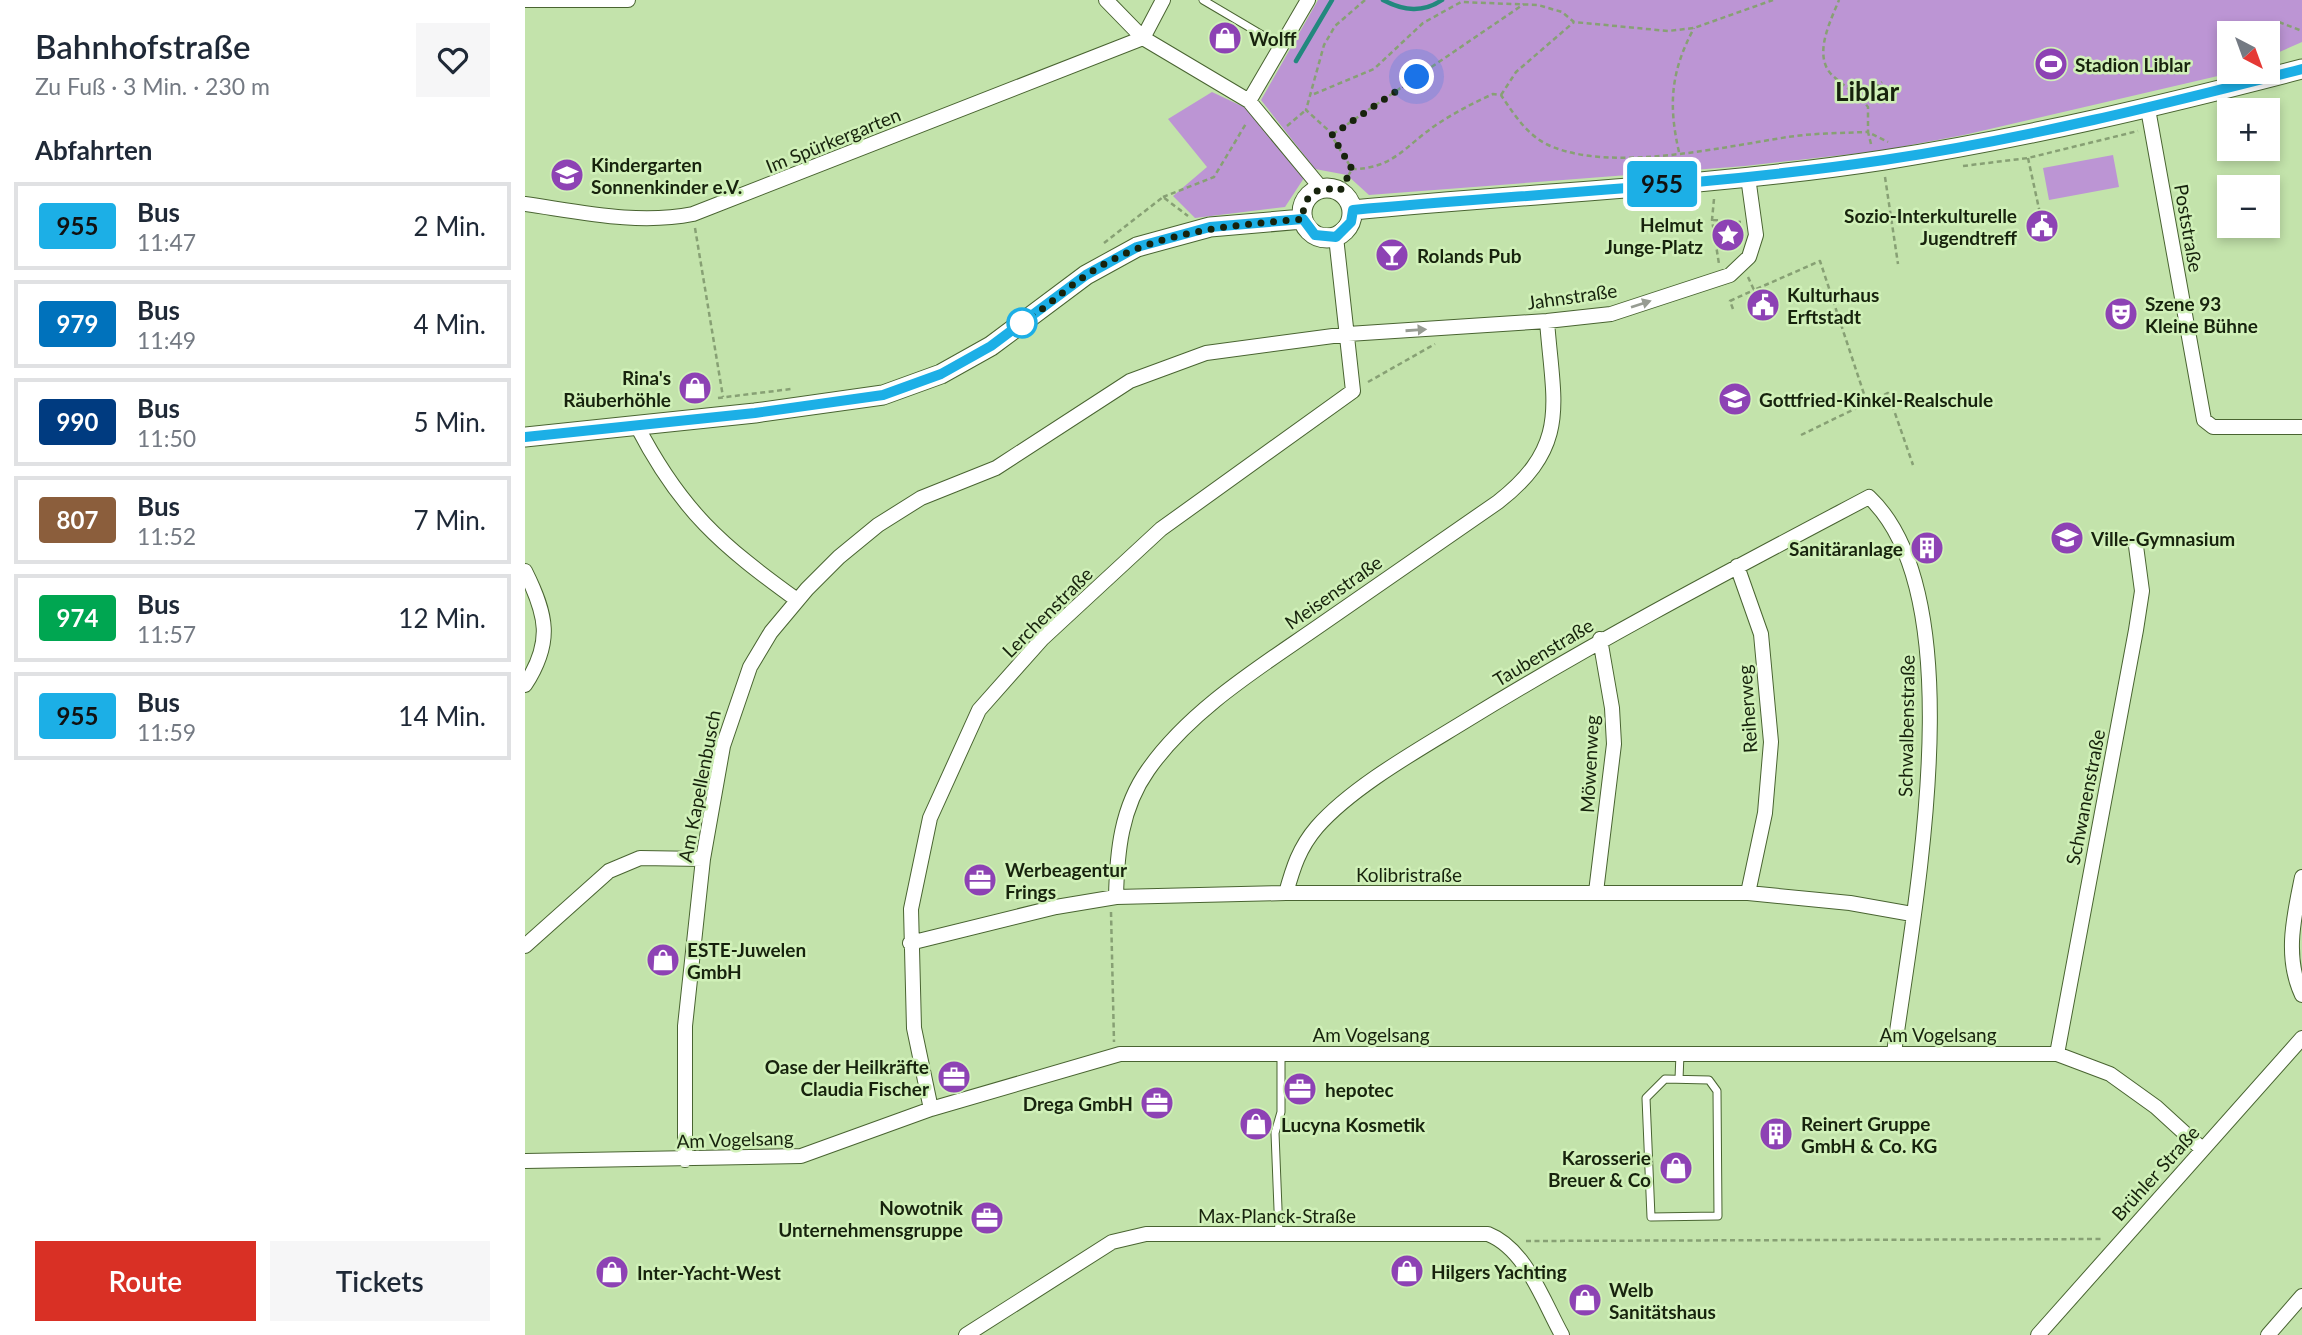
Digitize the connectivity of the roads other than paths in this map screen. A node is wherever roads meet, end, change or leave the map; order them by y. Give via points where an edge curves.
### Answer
1 (525, 0) edge
2 (628, 0) edge
3 (1105, 0) edge
4 (1163, 0) edge
5 (1203, 0) edge
6 (1308, 0) edge
7 (1143, 38) junction
8 (1281, 46) junction
9 (2302, 69) edge
10 (1252, 104) junction
11 (2148, 109) junction
12 (1748, 177) junction
13 (1331, 190) junction
14 (525, 204) edge
15 (1353, 210) junction
16 (1303, 219) junction
17 (1336, 237) junction
18 (1547, 321) junction
19 (1348, 334) junction
20 (637, 426) junction
21 (2302, 426) edge
22 (525, 437) edge
23 (1869, 496) joint
24 (2136, 546) dead end
25 (1737, 566) junction
26 (525, 571) edge
27 (797, 600) junction
28 (1600, 639) junction
29 (525, 685) edge
30 (703, 859) junction
31 (2302, 877) edge
32 (1596, 892) junction
33 (1286, 893) junction
34 (1748, 893) junction
35 (1116, 897) junction
36 (1912, 914) junction
37 (910, 943) junction
38 (525, 946) edge
39 (2302, 995) edge
40 (2302, 1038) edge
41 (1281, 1053) junction
42 (1680, 1053) junction
43 (1894, 1053) junction
44 (2057, 1054) junction
45 (1679, 1079) junction
46 (931, 1109) junction
47 (2202, 1149) junction
48 (685, 1160) junction
49 (525, 1161) edge
50 (1279, 1234) junction
51 (2302, 1296) edge
52 (966, 1335) edge
53 (1562, 1335) edge
54 (2038, 1335) edge
55 (2268, 1335) edge

1 - 2 street
3 - 7 street
4 - 7 street
5 - 8 lane
6 - 8 street
7 - 10 street
7 - 14 street, Im Spürkergarten via 693,214 669,219 627,218
8 - 10 street
9 - 11 street
10 - 13 street
11 - 12 street via 1884,160
11 - 21 street, Poststraße via 2204,420 2213,427
12 - 15 street
18 -> 12 street, Jahnstraße via 1611,314 1730,275 1749,257 1756,234
13 - 15 street via 1350,201
13 - 16 street via 1308,196
15 - 17 street via 1351,222
16 - 17 street via 1315,235
16 - 20 street via 1210,227 1137,247 1086,275 991,346 941,374 883,395
17 - 19 street
19 -> 18 street, Jahnstraße
18 - 35 street, Meisenstraße via 1554,415 1552,435 1535,468 1499,502 1251,675 1165,749 1125,817 1117,853
19 - 27 street, Am Kapellenbusch via 1206,353 1130,381 996,468 921,499 878,525
19 - 37 street, Lerchenstraße via 1353,391 1161,529 1042,639 979,710 930,818 911,909
20 - 22 street
20 - 27 street via 661,471 692,512 731,552
23 - 25 street, Taubenstraße
23 - 36 street, Schwalbenstraße via 1882,509 1910,565 1923,613 1929,771
24 - 44 street, Schwanenstraße via 2142,591 2136,630
25 - 28 street, Taubenstraße
25 - 34 street, Reiherweg via 1761,634 1771,742 1765,813
26 - 29 street via 542,604 545,637 537,667
27 - 30 street, Am Kapellenbusch via 750,667 733,712
28 - 32 street, Möwenweg via 1613,744
28 - 33 street, Taubenstraße via 1408,757 1339,807 1296,856
30 - 38 street via 639,858 609,871
30 - 48 street, Am Kapellenbusch via 685,1027
31 - 39 street via 2291,931 2295,980
32 - 33 street, Kolibristraße
32 - 34 street, Kolibristraße
33 - 35 street, Kolibristraße
34 - 36 street, Kolibristraße
35 - 37 street, Kolibristraße
36 - 43 street, Schwalbenstraße
37 - 46 street, Lerchenstraße via 913,1028
40 - 47 street, Brühler Straße
41 - 42 street, Am Vogelsang
41 - 46 street, Am Vogelsang via 1120,1054
41 - 50 lane via 1281,1112 1275,1133
42 - 43 street, Am Vogelsang
42 - 45 lane
43 - 44 street, Am Vogelsang
44 - 47 street, Am Vogelsang via 2110,1074
45 - 45 lane via 1665,1079 1646,1098 1651,1217 1718,1216 1717,1091 1709,1080
46 - 48 street, Am Vogelsang via 801,1156
47 - 54 street, Brühler Straße
48 - 49 street, Am Vogelsang
50 - 52 street, Max-Planck-Straße via 1146,1234 1112,1241
50 - 53 street, Max-Planck-Straße via 1488,1234 1506,1241
51 - 55 street

